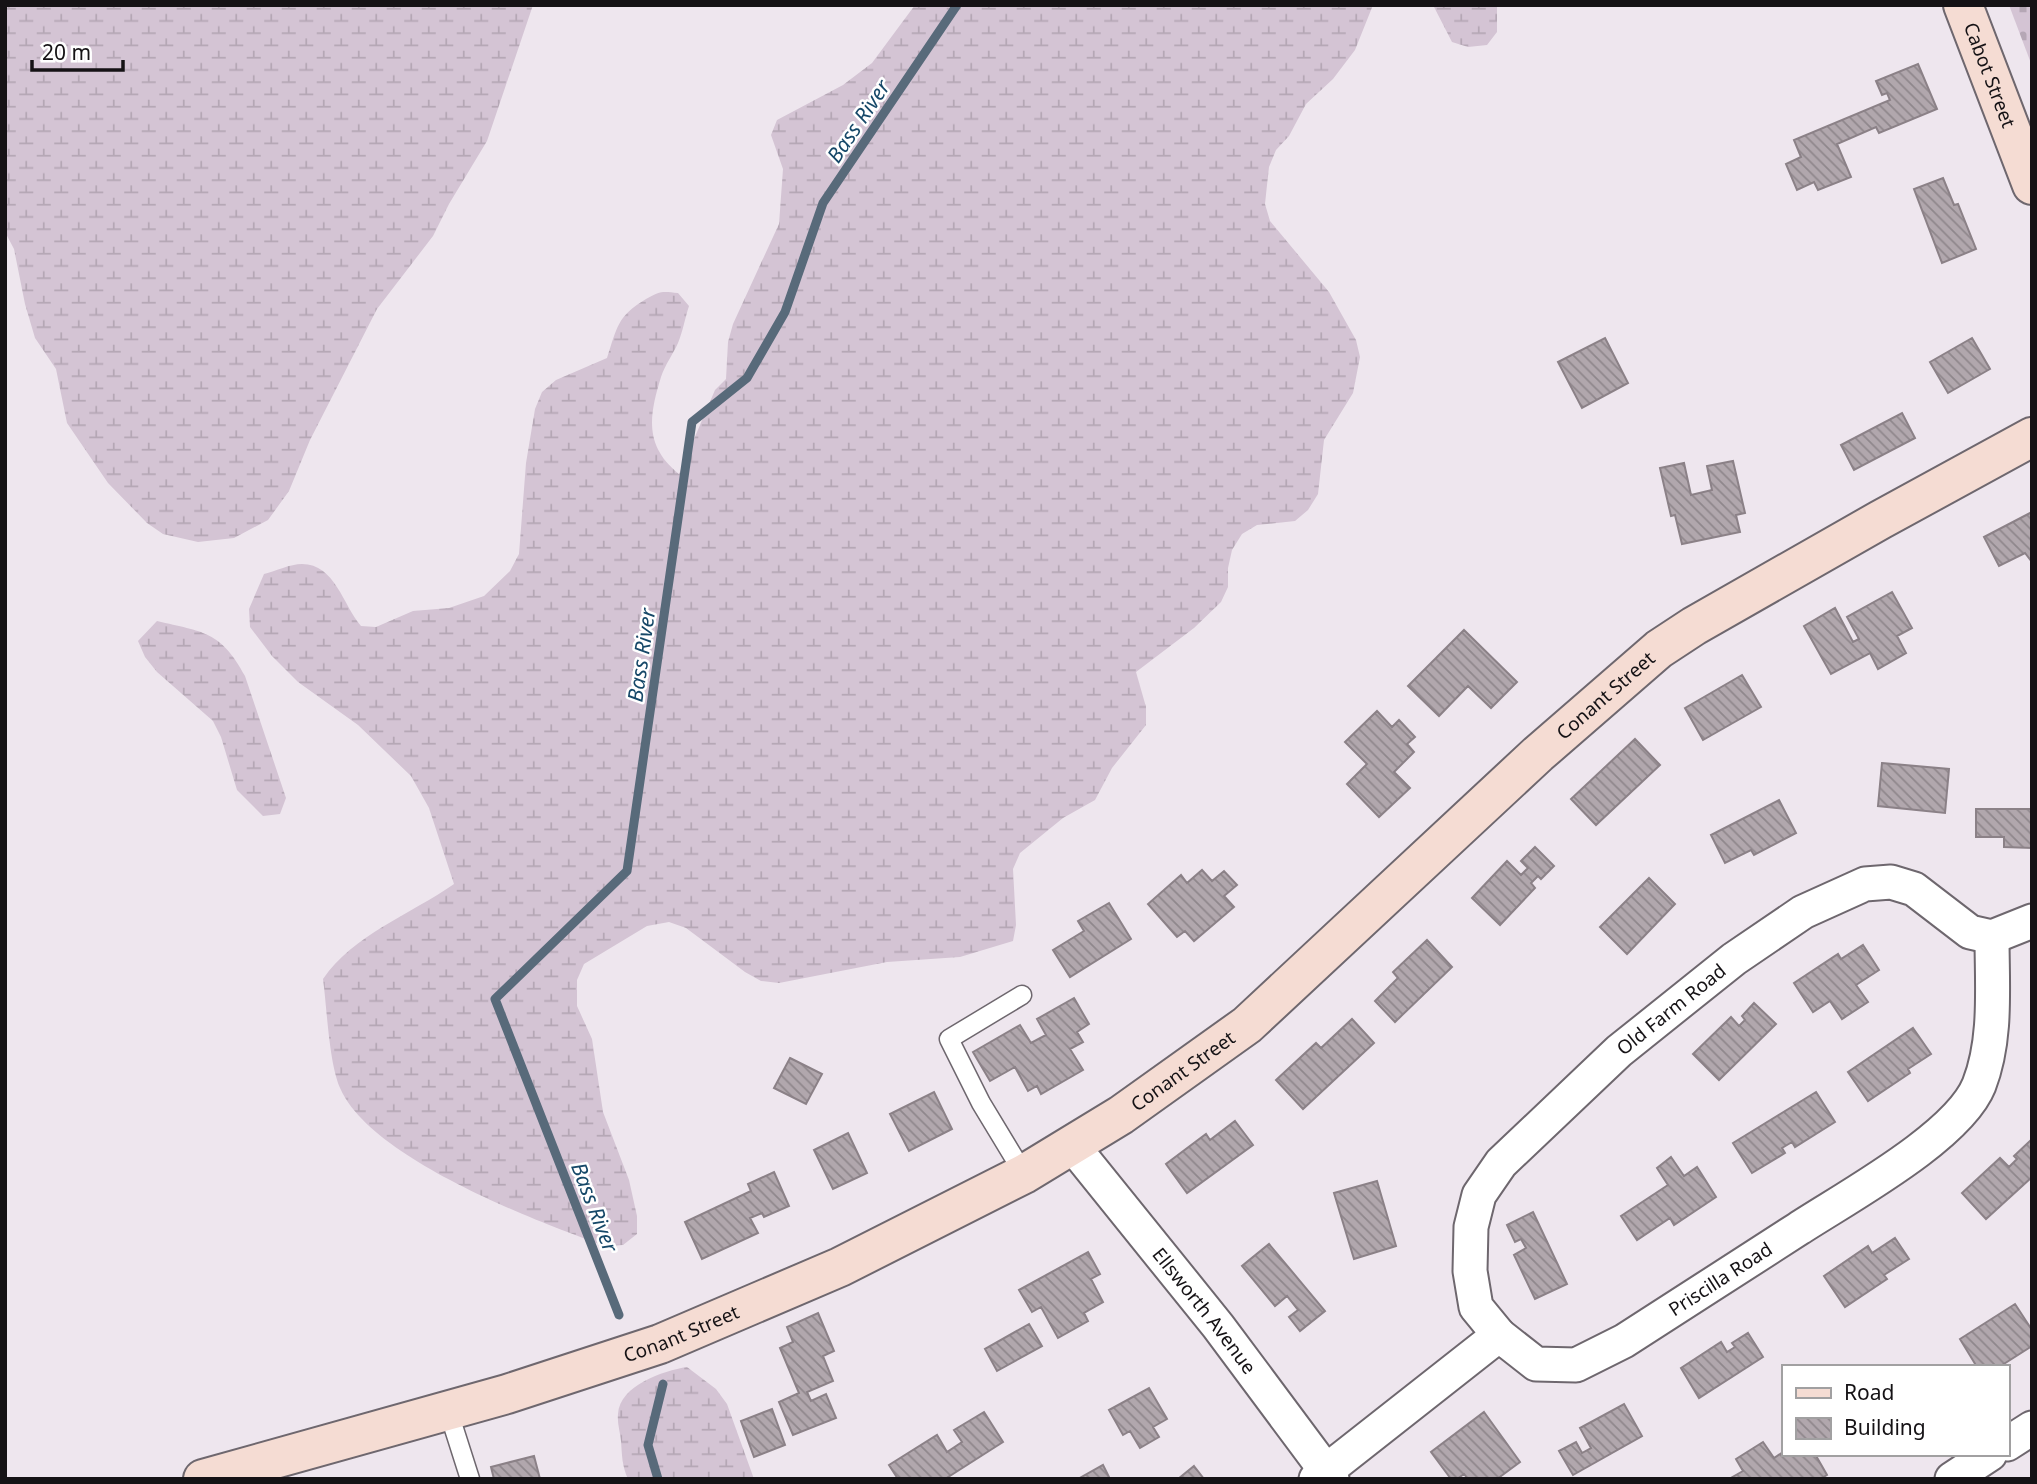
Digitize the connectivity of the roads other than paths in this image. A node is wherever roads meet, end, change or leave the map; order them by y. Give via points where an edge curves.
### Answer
1 (1963, 5) edge
2 (2032, 185) edge
3 (2032, 437) edge
4 (2032, 921) edge
5 (1992, 937) junction
6 (1022, 995) dead end
7 (1072, 1145) junction
8 (1024, 1174) junction
9 (1499, 1335) junction
10 (448, 1410) junction
11 (2032, 1428) edge
12 (2009, 1443) edge
13 (1987, 1456) edge
14 (228, 1475) edge
15 (1325, 1476) edge
16 (470, 1479) edge
17 (1952, 1479) edge

1 - 2 main road, Cabot Street
3 - 7 main road, Conant Street via 1659,649 1538,754 1247,1025
4 - 5 street
5 - 9 street, Priscilla Road via 1990,1048 1968,1107 1948,1127 1900,1163 1624,1341 1576,1365 1536,1364
5 - 9 street, Old Farm Road via 1970,932 1914,890 1891,882 1866,884 1803,912 1734,959 1619,1051 1501,1163 1479,1195 1471,1227 1469,1271 1476,1307
6 - 8 lane via 949,1039
7 - 8 main road, Conant Street
7 - 15 street, Ellsworth Avenue via 1218,1326
8 - 10 main road, Conant Street via 840,1267 660,1344
9 - 15 street
10 - 14 main road, Conant Street
10 - 16 lane
11 - 12 street
13 - 17 street

